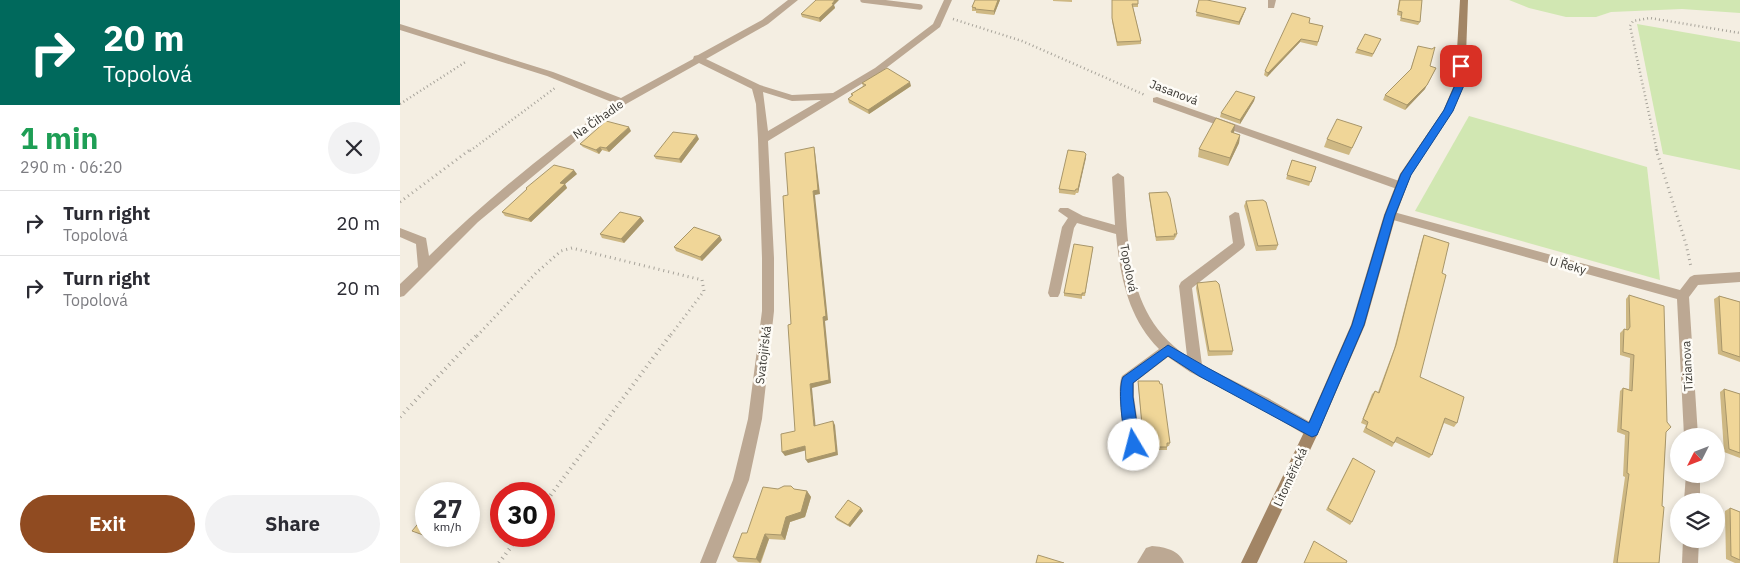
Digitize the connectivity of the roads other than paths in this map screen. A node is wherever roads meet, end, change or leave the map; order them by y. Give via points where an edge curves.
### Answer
1 (794, 0) edge
2 (863, 0) edge
3 (948, 0) edge
4 (1464, 0) edge
5 (920, 7) dead end
6 (400, 27) edge
7 (698, 58) junction
8 (757, 87) junction
9 (836, 96) junction
10 (1157, 100) road end
11 (622, 102) junction
12 (763, 139) junction
13 (1118, 176) dead end
14 (1401, 186) junction
15 (1390, 215) junction
16 (1235, 216) dead end
17 (1122, 231) junction
18 (400, 232) edge
19 (424, 268) junction
20 (1740, 277) edge
21 (400, 292) edge
22 (1054, 293) dead end
23 (1684, 296) junction
24 (1168, 350) junction
25 (1195, 367) junction
26 (1691, 428) edge
27 (1312, 431) junction
28 (1134, 445) dead end
29 (1691, 548) edge
30 (708, 563) edge
31 (1145, 563) edge
32 (1176, 563) edge
33 (1249, 563) edge
34 (1690, 563) edge

1 - 7 street, Na Čihadle via 765,22
2 - 5 lane
3 - 9 street via 937,25 878,70
4 - 14 main road, Litoměřická via 1460,83 1448,111
6 - 11 street via 566,80
7 - 8 street
7 - 11 street, Na Čihadle
8 - 9 street via 792,98
8 - 12 street, Svatojiřská
9 - 12 street
10 - 14 street, Jasanová
11 - 19 street, Na Čihadle via 512,186
12 - 30 street, Svatojiřská via 768,311 755,419 741,480
13 - 17 street, Topolová
14 - 15 main road, Litoměřická
15 - 23 street, U Řeky
15 - 27 main road, Litoměřická via 1358,325
16 - 25 street via 1239,246 1185,286
17 - 22 street via 1069,214
17 - 24 street, Topolová via 1130,287 1144,322
18 - 19 street via 422,241
19 - 21 street, Na Čihadle
20 - 23 street via 1694,280
23 - 26 street, Tizianova
24 - 25 street, Topolová
24 - 28 street via 1127,380
25 - 27 street, Topolová
27 - 33 main road, Litoměřická
29 - 34 street
31 - 32 street via 1152,554 1164,555

